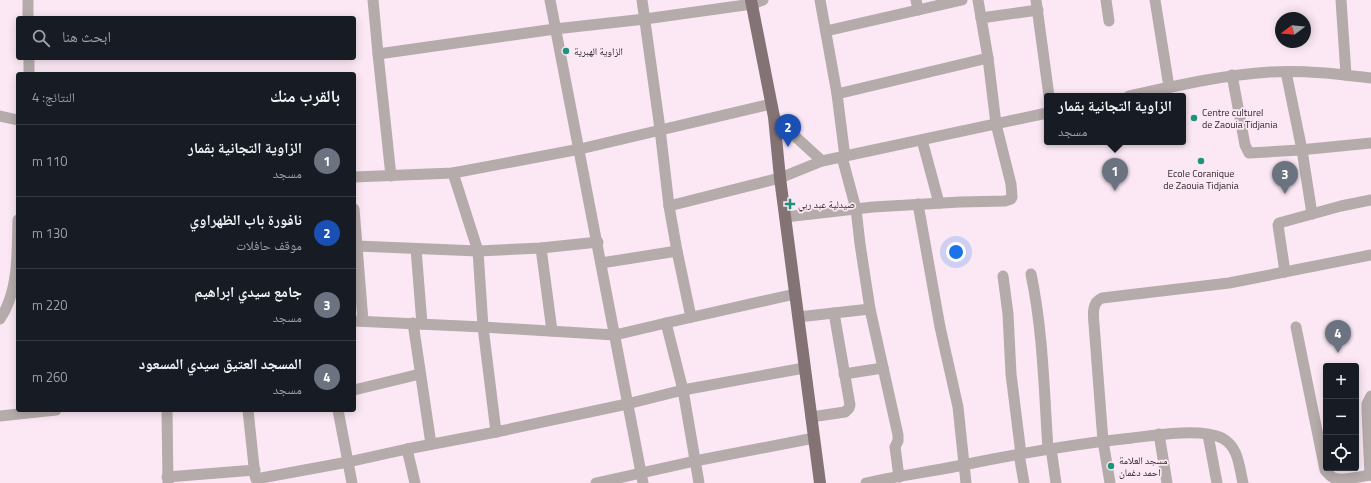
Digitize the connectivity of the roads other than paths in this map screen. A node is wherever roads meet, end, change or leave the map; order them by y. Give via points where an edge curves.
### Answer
1 (28, 0) edge
2 (373, 0) edge
3 (550, 0) edge
4 (642, 0) edge
5 (820, 0) edge
6 (962, 0) edge
7 (978, 0) edge
8 (1106, 0) edge
9 (1155, 0) edge
10 (1341, 0) edge
11 (755, 1) edge
12 (917, 5) edge
13 (1037, 5) edge
14 (28, 16) edge
15 (981, 18) junction
16 (645, 19) junction
17 (1109, 21) dead end
18 (555, 29) junction
19 (826, 31) junction
20 (378, 54) junction
21 (988, 58) junction
22 (29, 60) edge
23 (29, 72) edge
24 (1286, 72) junction
25 (1232, 75) junction
26 (1346, 75) junction
27 (1371, 78) edge
28 (1169, 87) junction
29 (1049, 93) edge
30 (1142, 93) edge
31 (837, 94) junction
32 (771, 104) junction
33 (1044, 115) edge
34 (0, 116) edge
35 (774, 117) junction
36 (16, 120) edge
37 (996, 124) junction
38 (660, 129) junction
39 (922, 140) junction
40 (1371, 142) edge
41 (580, 148) junction
42 (1302, 150) junction
43 (843, 157) junction
44 (822, 161) junction
45 (453, 173) junction
46 (391, 176) junction
47 (356, 177) edge
48 (780, 178) junction
49 (1371, 200) edge
50 (939, 203) junction
51 (918, 204) junction
52 (669, 206) junction
53 (856, 209) junction
54 (1312, 214) junction
55 (785, 217) junction
56 (356, 234) edge
57 (598, 242) junction
58 (357, 246) junction
59 (416, 248) junction
60 (541, 248) junction
61 (478, 251) junction
62 (677, 251) junction
63 (1371, 255) edge
64 (356, 257) edge
65 (16, 261) edge
66 (600, 263) junction
67 (1285, 272) junction
68 (1031, 274) dead end
69 (1003, 276) dead end
70 (795, 294) junction
71 (14, 298) edge
72 (870, 309) junction
73 (834, 313) junction
74 (691, 317) junction
75 (798, 317) junction
76 (0, 319) edge
77 (359, 321) edge
78 (666, 323) junction
79 (417, 324) junction
80 (483, 327) junction
81 (1296, 327) dead end
82 (552, 332) junction
83 (615, 335) junction
84 (804, 368) junction
85 (883, 368) junction
86 (420, 374) junction
87 (844, 374) junction
88 (356, 390) edge
89 (683, 390) junction
90 (1371, 396) edge
91 (627, 404) junction
92 (37, 412) edge
93 (167, 412) edge
94 (252, 412) edge
95 (338, 412) edge
96 (0, 416) edge
97 (811, 417) junction
98 (496, 432) junction
99 (1160, 434) junction
100 (1208, 435) junction
101 (814, 438) junction
102 (1103, 441) junction
103 (431, 444) junction
104 (1050, 448) junction
105 (407, 449) junction
106 (1020, 454) junction
107 (695, 461) junction
108 (348, 462) junction
109 (964, 464) junction
110 (1371, 475) edge
111 (255, 477) edge
112 (899, 477) junction
113 (642, 478) edge
114 (167, 480) edge
115 (872, 482) edge
116 (352, 483) edge
117 (415, 483) edge
118 (596, 483) edge
119 (699, 483) edge
120 (820, 483) edge
121 (966, 483) edge
122 (1024, 483) edge
123 (1056, 483) edge
124 (1110, 483) edge
125 (1167, 483) edge
126 (1217, 483) edge
127 (1243, 483) edge

1 - 14 street
2 - 20 street
3 - 18 street
4 - 16 street
5 - 19 street
6 - 12 street
7 - 15 street
8 - 17 street
9 - 28 street
10 - 26 street
11 - 16 street
11 - 32 main road
12 - 19 street
13 - 15 street
13 - 29 street
15 - 21 street
16 - 18 street
16 - 38 street
18 - 20 street
18 - 41 street
19 - 31 street
20 - 46 street
21 - 31 street
21 - 37 street
22 - 23 street
24 - 25 street
24 - 26 street
24 - 42 street
25 - 28 street
25 - 42 street via 1247,151 1253,154
26 - 27 street
28 - 30 street
31 - 43 street
32 - 35 main road
32 - 38 street
33 - 37 street
34 - 36 street
35 - 44 street
35 - 48 main road
37 - 39 street
37 - 50 street via 1011,184 1011,199
38 - 41 street
38 - 52 street
39 - 43 street
39 - 50 street
40 - 42 street
41 - 45 street
41 - 57 street
42 - 54 street
43 - 44 street
43 - 53 street
44 - 48 street
45 - 46 street
45 - 61 street
46 - 47 street
48 - 52 street
48 - 55 main road
49 - 54 street
50 - 51 street
51 - 53 street
51 - 109 street via 940,327 958,406
52 - 62 street
53 - 55 street
53 - 72 street
54 - 67 street via 1279,224
55 - 70 main road
56 - 58 street
57 - 60 street
57 - 66 street
58 - 59 street
58 - 64 street
59 - 61 street
59 - 79 street
60 - 61 street
60 - 82 street
61 - 80 street
62 - 66 street
62 - 74 street
63 - 67 street
64 - 77 street
65 - 71 street
66 - 83 street
67 - 102 street via 1229,283 1102,298 1096,302 1094,324
68 - 104 street via 1038,308
69 - 106 street
70 - 74 street
70 - 75 main road
71 - 76 street
72 - 73 street
72 - 85 street
73 - 75 street
73 - 87 street
74 - 78 street
75 - 84 main road
77 - 79 street
78 - 83 street
78 - 89 street
79 - 80 street
79 - 86 street
80 - 82 street
80 - 98 street
81 - 110 street via 1325,470 1334,478
82 - 83 street
83 - 91 street
84 - 89 street
84 - 97 main road
85 - 87 street
85 - 112 street via 898,435 895,447
86 - 88 street
86 - 103 street
87 - 97 street via 850,405 848,410
89 - 91 street
89 - 107 street
90 - 110 street via 1367,411
91 - 98 street
91 - 113 street
92 - 96 street
93 - 114 street
94 - 111 street
95 - 108 street
97 - 101 main road
98 - 103 street
99 - 100 street
99 - 102 street
99 - 125 street
100 - 126 street
100 - 127 street via 1222,438 1229,444 1234,451
101 - 107 street
101 - 120 main road
102 - 104 street
102 - 124 street
103 - 105 street
104 - 106 street
104 - 123 street
105 - 108 street
105 - 117 street
106 - 109 street
106 - 122 street
107 - 113 street
107 - 119 street
108 - 111 street
108 - 116 street
109 - 112 street
109 - 121 street
111 - 114 street
112 - 115 street
113 - 118 street

